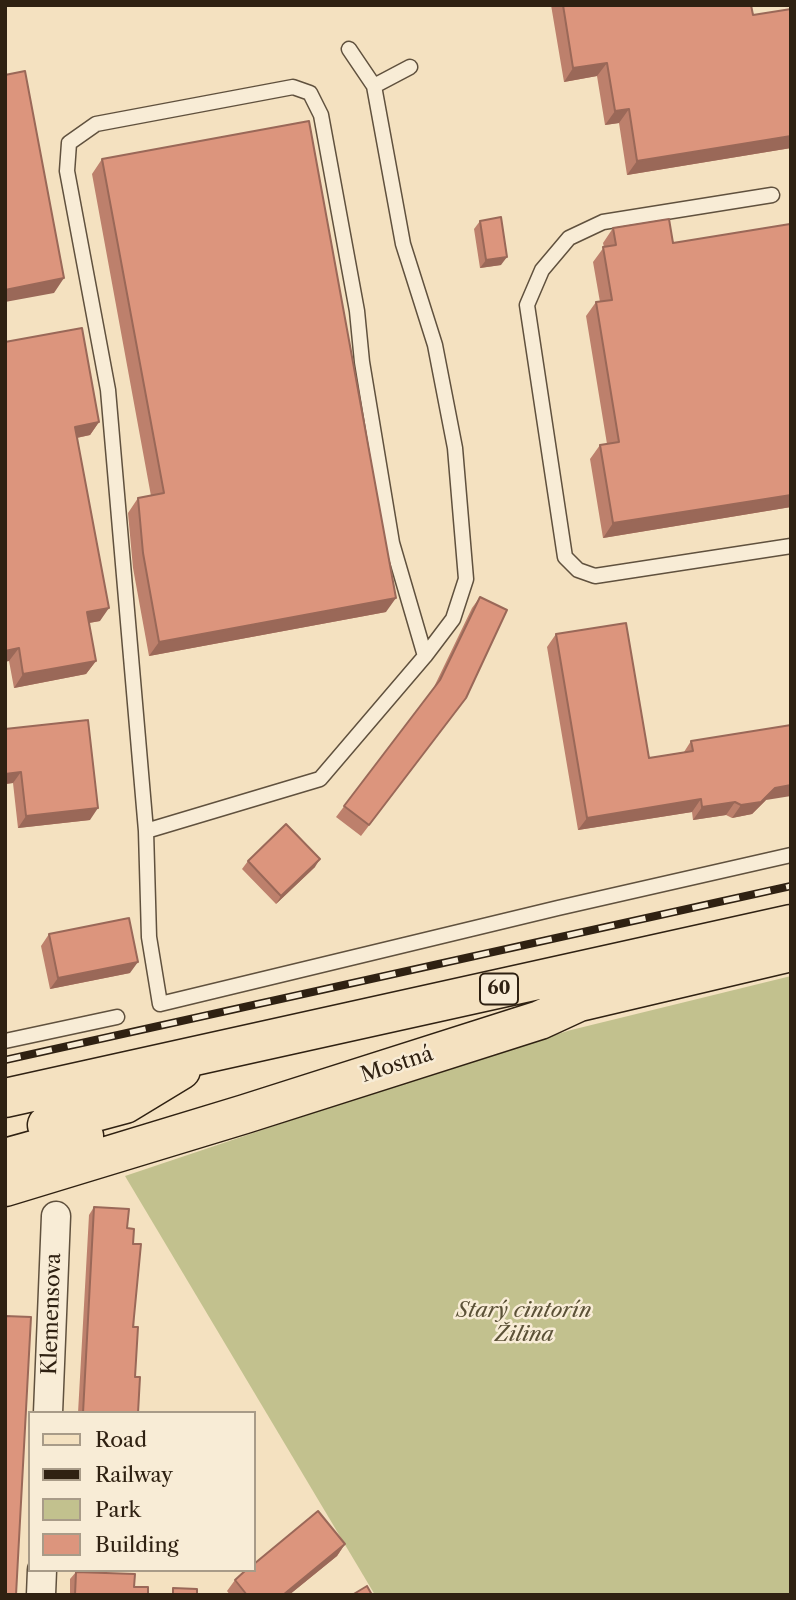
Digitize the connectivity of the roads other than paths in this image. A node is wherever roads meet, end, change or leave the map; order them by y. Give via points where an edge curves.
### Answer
1 (349, 49) dead end
2 (410, 67) dead end
3 (374, 86) junction
4 (772, 195) dead end
5 (791, 546) edge
6 (425, 656) junction
7 (146, 831) junction
8 (791, 855) edge
9 (791, 924) edge
10 (791, 952) edge
11 (579, 1002) junction
12 (117, 1017) dead end
13 (5, 1041) edge
14 (206, 1054) junction
15 (5, 1098) edge
16 (5, 1135) edge
17 (5, 1158) edge
18 (5, 1187) edge
19 (56, 1216) dead end
20 (48, 1411) edge
21 (42, 1572) edge
22 (41, 1595) edge

1 - 3 lane
2 - 3 lane
3 - 6 lane via 403,244 435,345 455,449 466,579 453,619
4 - 5 lane via 603,222 569,238 542,270 527,305 565,556 578,570 595,576
6 - 7 lane via 320,779
6 - 7 lane via 392,543 348,259 321,115 310,93 293,87 96,124 69,143 67,171 108,390
7 - 8 lane via 149,937 160,1004
9 - 14 main road, 60
10 - 11 main road, Mostná / 60
11 - 17 main road via 533,1004 507,1011
11 - 18 main road, Mostná / 60 via 540,1020
12 - 13 lane
14 - 15 main road, 60
14 - 16 main road via 125,1104
19 - 20 street, Klemensova
21 - 22 street

